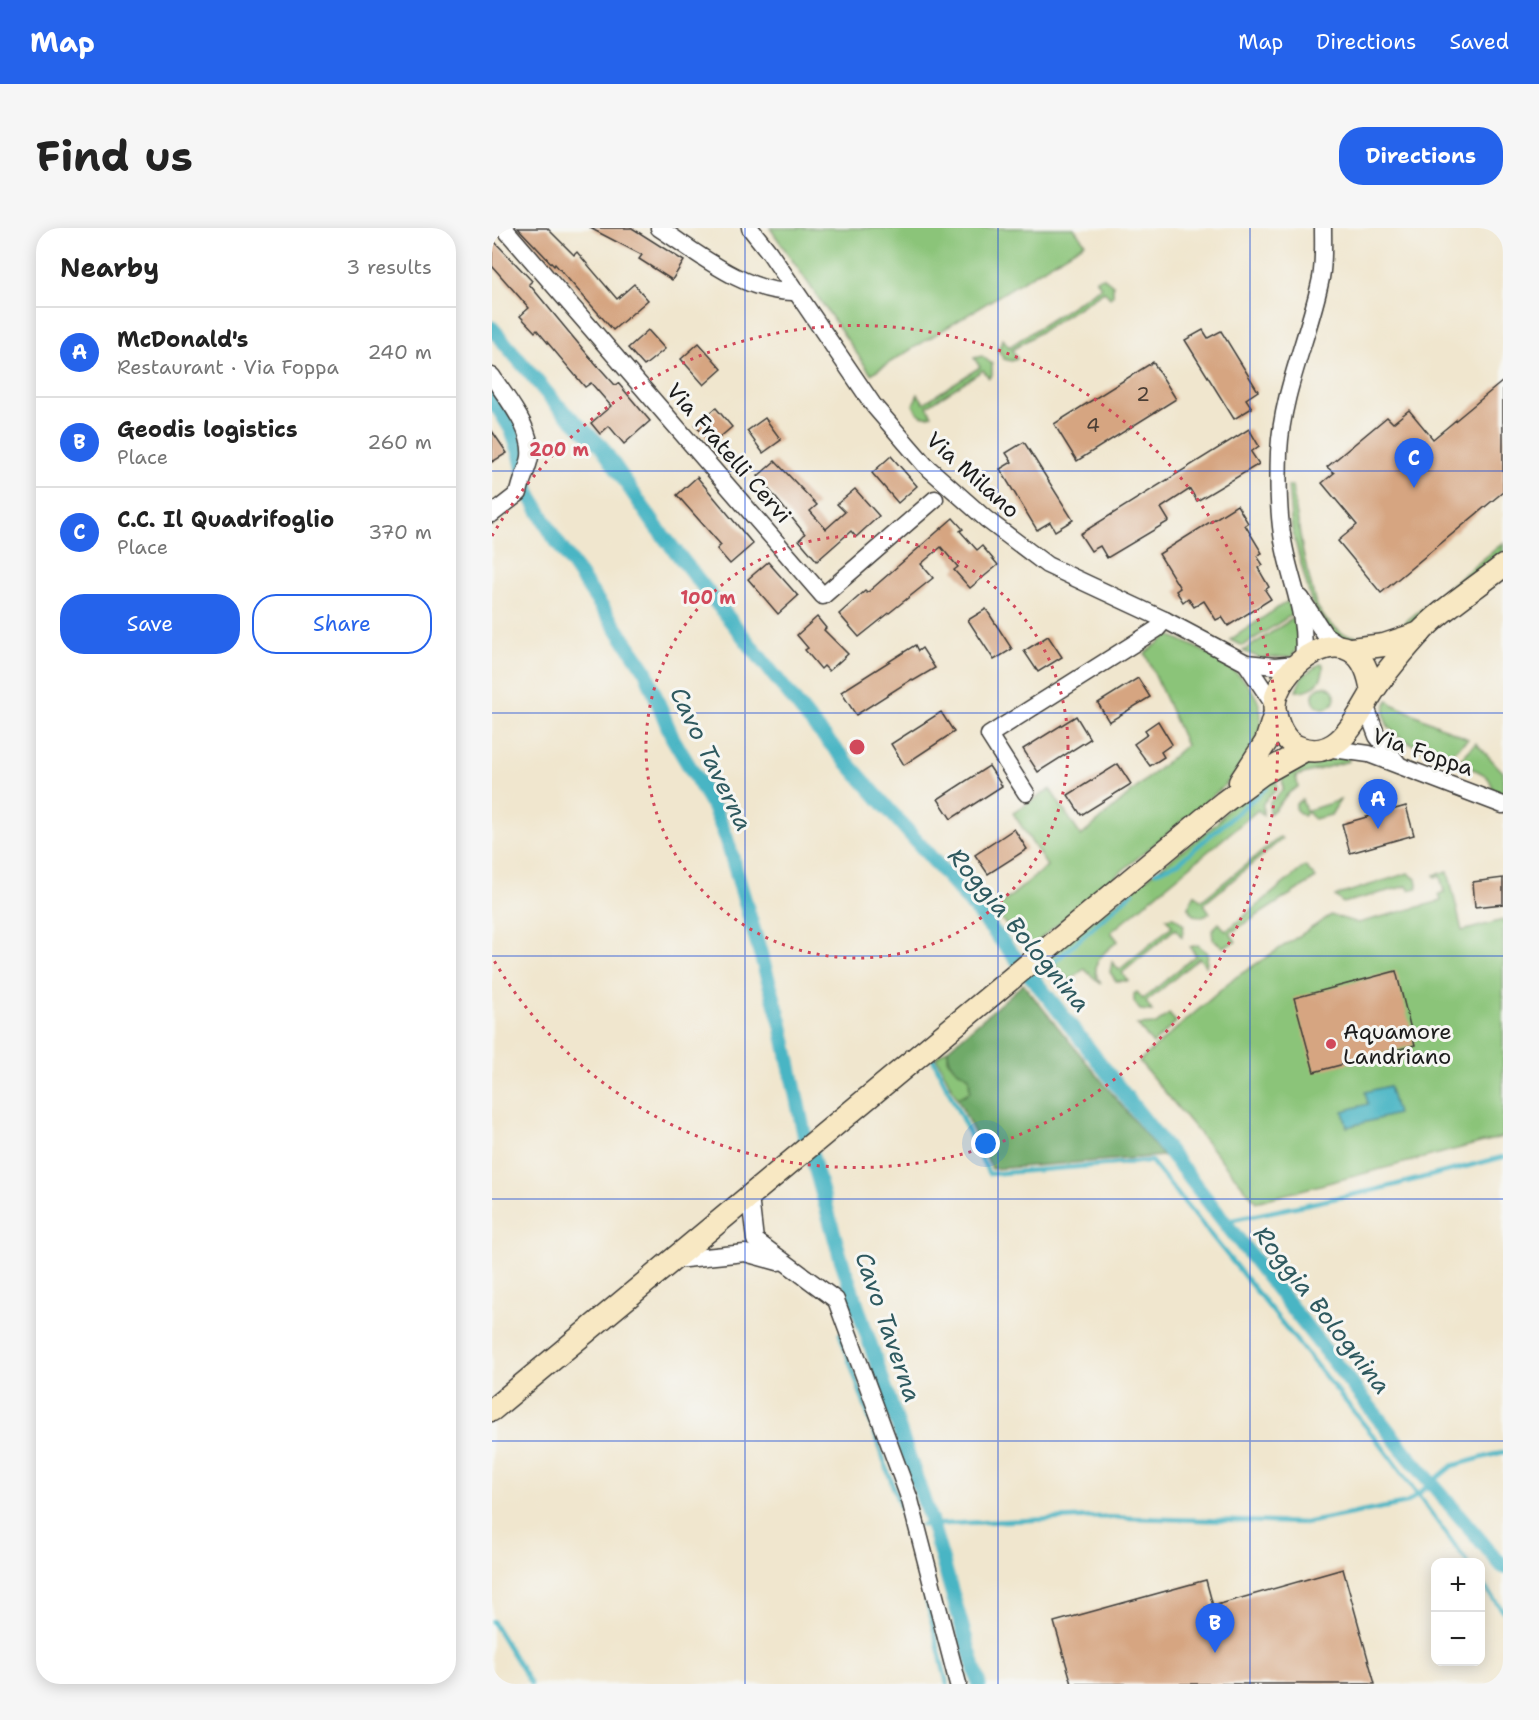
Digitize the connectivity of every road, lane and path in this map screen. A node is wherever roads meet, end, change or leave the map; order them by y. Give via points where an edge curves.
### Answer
1 (504, 228) edge
2 (659, 228) edge
3 (750, 228) edge
4 (1323, 228) edge
5 (794, 292) junction
6 (492, 376) edge
7 (935, 499) dead end
8 (492, 514) edge
9 (1503, 566) edge
10 (1299, 595) junction
11 (1165, 620) junction
12 (1420, 633) junction
13 (1348, 649) junction
14 (1299, 662) junction
15 (1246, 663) junction
16 (1369, 700) junction
17 (1275, 709) junction
18 (1316, 749) junction
19 (1399, 765) junction
20 (1026, 793) dead end
21 (1224, 802) junction
22 (1503, 805) edge
23 (750, 1197) junction
24 (675, 1260) junction
25 (791, 1266) junction
26 (492, 1410) edge
27 (958, 1684) edge

1 - 7 street, Via Fratelli Cervi via 823,596
2 - 5 street via 715,265 763,289
3 - 5 street, Via Milano
4 - 10 street via 1321,276 1281,424 1279,449 1282,536
5 - 11 street, Via Milano via 874,406 910,450 948,486 1047,565
6 - 8 street via 525,430 530,455 522,479
9 - 12 main road
10 - 13 street via 1325,635
10 - 14 street via 1305,642
11 - 15 street, Via Milano
11 - 20 street via 989,735
12 - 13 main road via 1384,645
12 - 16 main road
13 - 14 main road via 1324,648
13 - 16 main road via 1360,656 1370,681
14 - 15 street, Via Milano via 1275,666
14 - 17 main road via 1280,688
15 - 17 street, Via Milano
16 - 18 main road via 1346,737
16 - 19 street via 1377,736
17 - 18 main road via 1280,729 1289,742
17 - 21 main road via 1258,759
18 - 19 street, Via Foppa via 1369,754
18 - 21 main road via 1262,774
19 - 22 street, Via Foppa
21 - 23 main road
23 - 24 main road
23 - 25 street via 755,1240
24 - 25 street via 745,1253
24 - 26 main road
25 - 27 street via 836,1300 910,1500

